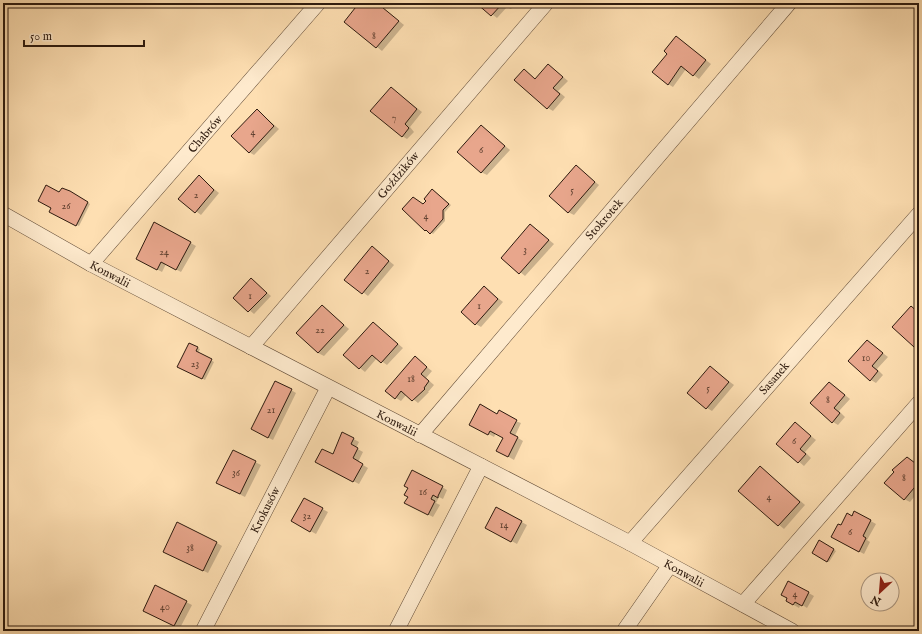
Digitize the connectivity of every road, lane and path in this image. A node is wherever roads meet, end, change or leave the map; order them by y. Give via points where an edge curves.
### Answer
1 (318, 3) edge
2 (546, 3) edge
3 (789, 3) edge
4 (3, 214) edge
5 (919, 214) edge
6 (91, 264) junction
7 (251, 347) junction
8 (328, 388) junction
9 (919, 402) edge
10 (420, 435) junction
11 (481, 466) junction
12 (630, 543) junction
13 (670, 565) junction
14 (743, 604) junction
15 (203, 631) edge
16 (396, 631) edge
17 (624, 631) edge
18 (792, 631) edge

1 - 6 street, Chabrów
2 - 7 street, Goździków
3 - 10 street, Stokrotek
4 - 6 street, Konwalii
5 - 12 street, Sasanek
6 - 7 street, Konwalii
7 - 8 street, Konwalii
8 - 10 street, Konwalii
8 - 15 street, Krokusów
9 - 14 street
10 - 11 street, Konwalii
11 - 12 street, Konwalii
11 - 16 street
12 - 13 street, Konwalii
13 - 14 street, Konwalii
13 - 17 street
14 - 18 street, Konwalii

